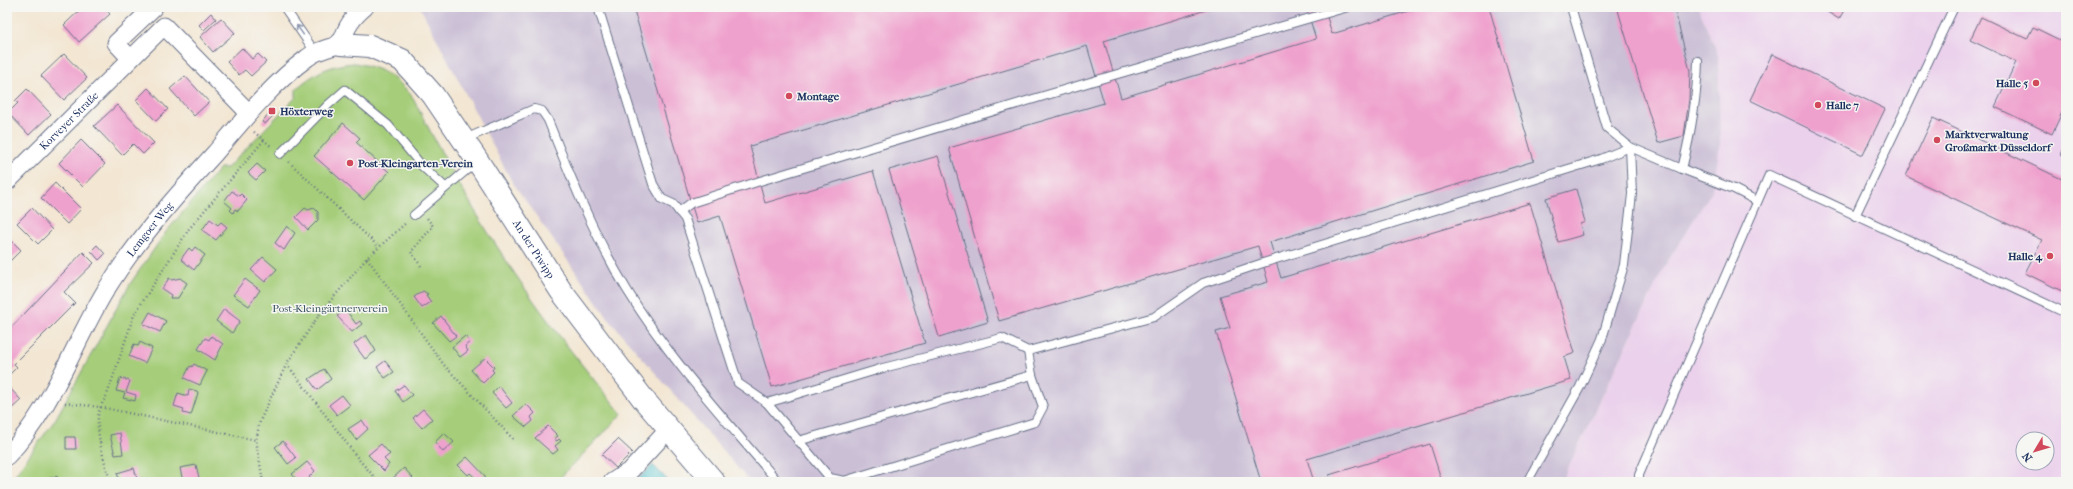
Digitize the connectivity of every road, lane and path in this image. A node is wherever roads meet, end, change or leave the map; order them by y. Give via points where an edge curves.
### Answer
1 (284, 7) edge
2 (598, 7) edge
3 (1348, 7) edge
4 (1571, 7) edge
5 (1954, 7) edge
6 (152, 9) edge
7 (355, 10) edge
8 (164, 26) junction
9 (341, 44) junction
10 (316, 52) junction
11 (130, 58) junction
12 (1698, 61) dead end
13 (249, 113) junction
14 (259, 135) dead end
15 (264, 140) junction
16 (462, 140) junction
17 (1630, 147) junction
18 (280, 154) junction
19 (477, 160) junction
20 (1682, 169) junction
21 (7, 182) edge
22 (445, 187) junction
23 (1758, 201) junction
24 (417, 212) junction
25 (679, 212) junction
26 (1855, 216) junction
27 (379, 247) junction
28 (367, 258) junction
29 (421, 266) dead end
30 (2066, 313) edge
31 (1028, 351) junction
32 (287, 363) junction
33 (1032, 375) junction
34 (65, 403) dead end
35 (767, 403) junction
36 (100, 407) junction
37 (669, 429) junction
38 (256, 440) junction
39 (514, 440) dead end
40 (798, 441) junction
41 (7, 456) edge
42 (110, 482) edge
43 (263, 482) edge
44 (379, 482) edge
45 (612, 482) edge
46 (714, 482) edge
47 (778, 482) edge
48 (1527, 482) edge
49 (1639, 482) edge

10 -> 1 lane
2 - 25 lane via 653,184 662,199 673,204
3 - 25 lane via 775,177 691,203
4 - 17 lane via 1608,128
5 - 26 lane
6 - 8 street
6 - 11 street via 116,43
7 - 9 street
8 - 11 street, Korveyer Straße
8 - 13 street
9 - 10 street, Lemgoer Weg
9 - 16 street, An der Piwipp via 370,46 402,60 433,95
10 - 13 street, Lemgoer Weg via 288,74
11 - 21 street, Korveyer Straße
12 - 20 lane via 1697,96
13 - 41 street, Lemgoer Weg via 144,234 104,293 50,399
14 - 15 path
15 - 18 path
15 - 36 path via 189,229 134,315 107,395
16 - 19 street, An der Piwipp
16 - 47 lane via 534,109 542,111 548,120 584,210 626,289 686,373
17 - 20 lane
17 - 31 lane via 1601,159 1203,283 1154,317
17 - 48 lane via 1632,194 1624,265 1602,339 1580,387
18 - 22 lane via 345,90 388,125 422,166
18 - 27 path
19 - 22 lane
19 - 37 street, An der Piwipp via 561,291
20 - 23 lane via 1734,188
22 - 24 lane
23 - 26 lane via 1769,175
23 - 49 lane via 1639,475
24 - 27 path
24 - 29 path via 433,226 411,252
25 - 35 lane via 685,219 738,383
26 - 30 lane
27 - 28 path
28 - 32 path via 321,312
28 - 39 path via 444,365
31 - 33 lane
31 - 35 lane via 1002,338 883,368
32 - 38 path via 260,421
32 - 44 path via 360,461
33 - 40 lane
33 - 40 lane via 1043,407 1035,422 844,481 830,478
34 - 36 path
35 - 40 lane
36 - 38 path
36 - 42 path via 97,417 100,446
37 - 45 street via 632,470
37 - 46 street, An der Piwipp
38 - 43 path

